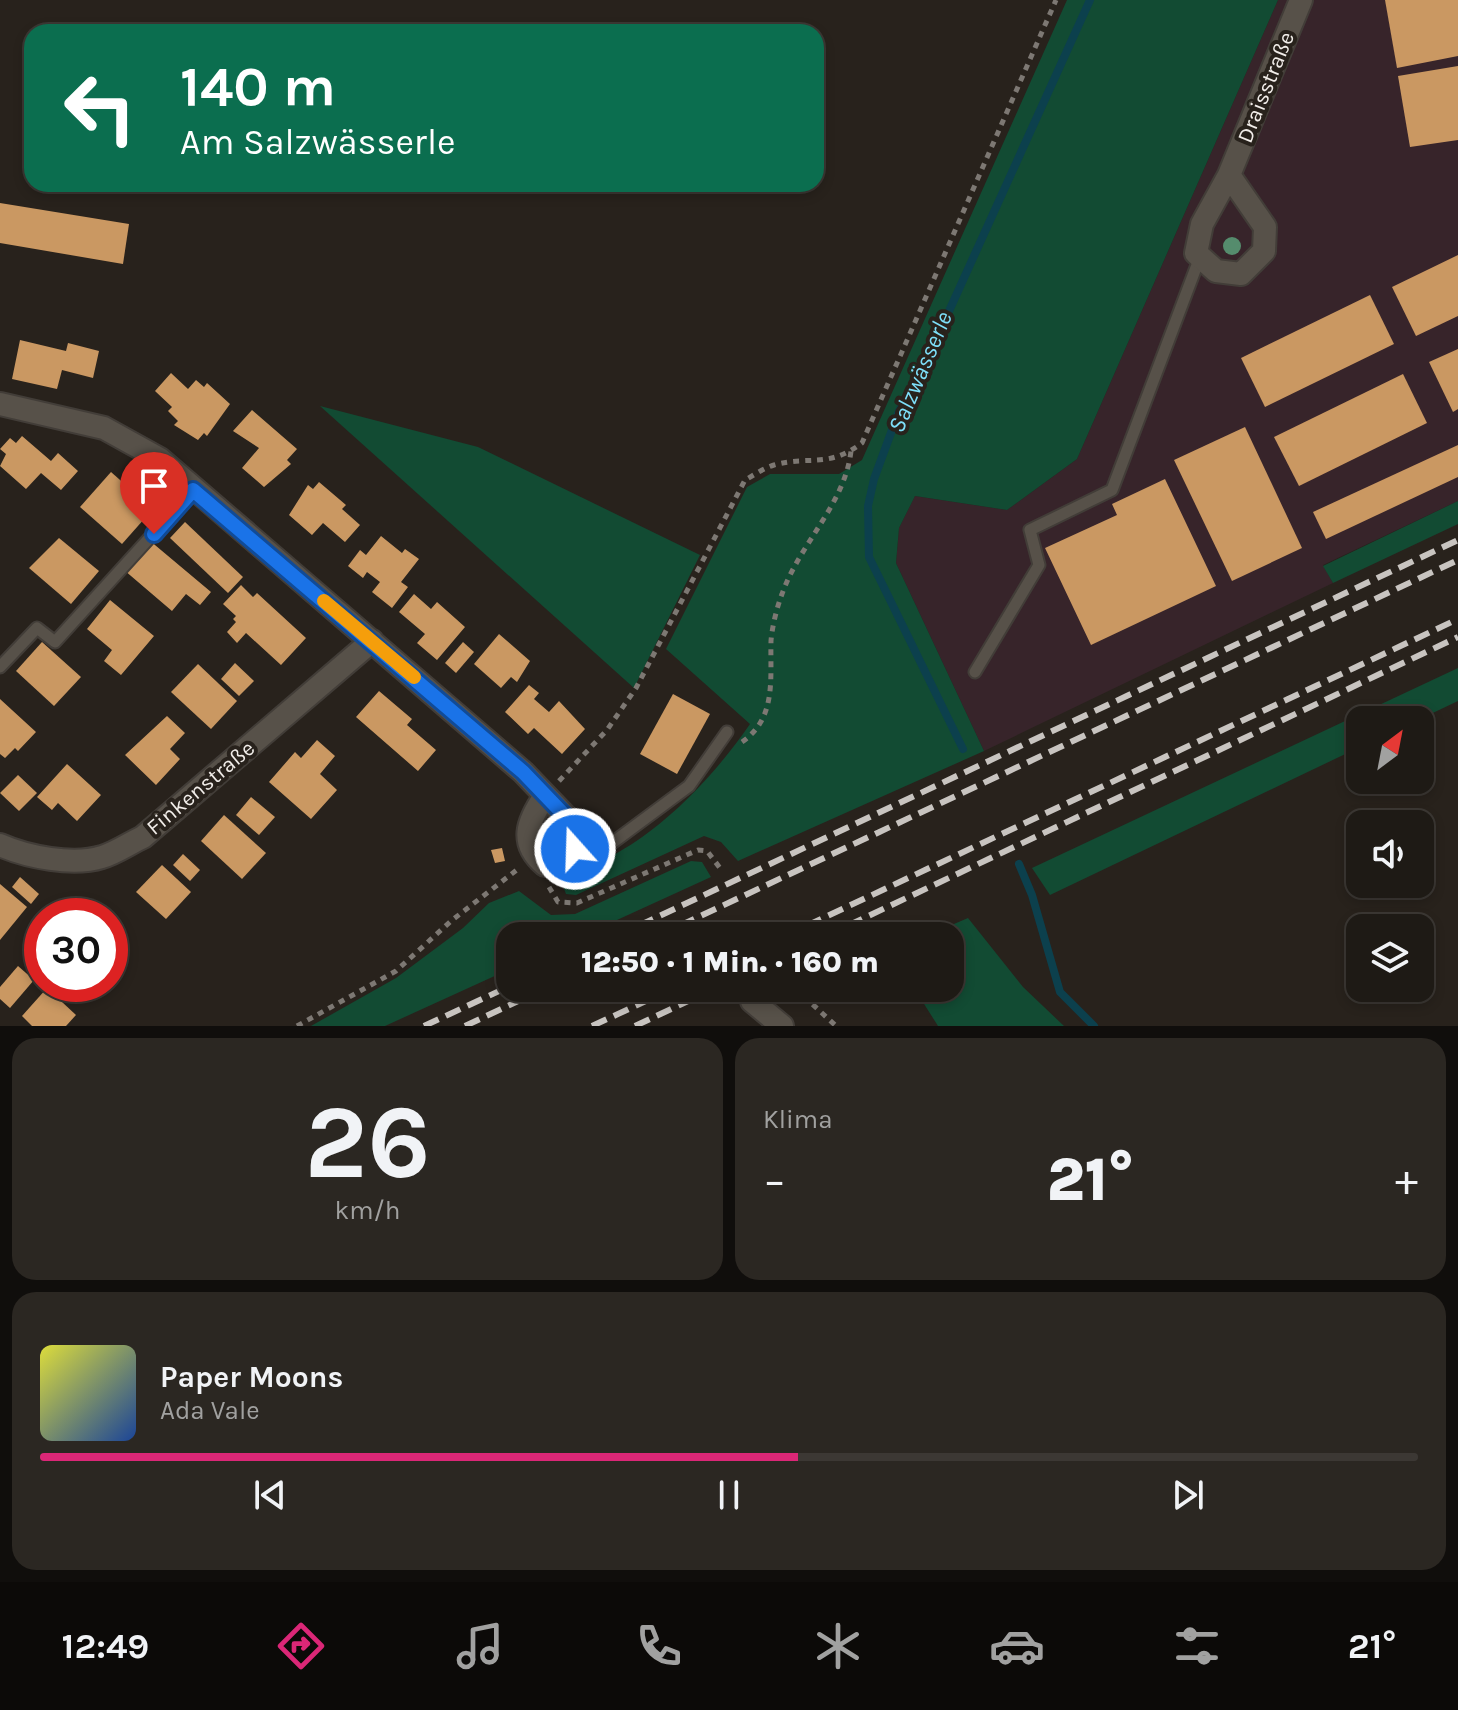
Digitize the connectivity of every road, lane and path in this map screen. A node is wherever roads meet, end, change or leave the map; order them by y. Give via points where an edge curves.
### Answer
1 (1056, 0) edge
2 (1301, 0) edge
3 (1229, 175) junction
4 (1200, 256) junction
5 (0, 404) edge
6 (851, 451) junction
7 (193, 490) junction
8 (372, 641) junction
9 (0, 667) edge
10 (975, 672) dead end
11 (727, 732) dead end
12 (714, 750) junction
13 (545, 796) junction
14 (0, 845) edge
15 (575, 849) junction
16 (539, 860) junction
17 (720, 868) dead end
18 (753, 1002) edge
19 (810, 1002) edge
20 (297, 1026) edge
21 (782, 1026) edge
22 (836, 1026) edge

1 - 6 path via 875,416 862,443
2 - 3 street, Draisstraße
3 - 4 street, Draisstraße via 1202,224 1196,253
3 - 4 street via 1265,227 1264,251 1241,274 1216,271
4 - 10 lane via 1112,490 1030,530 1039,565
5 - 7 street via 104,428 160,459
6 - 12 path via 849,472 782,594 771,640 771,698 754,734 734,747
6 - 13 path via 826,462 772,465 745,480 636,688 607,730
7 - 8 street
7 - 9 lane via 55,642 37,628
8 - 13 street
8 - 14 street, Finkenstraße via 143,837 101,858 67,859
11 - 12 lane
12 - 15 lane via 689,786 620,838 604,849
13 - 15 street via 570,821
13 - 16 street via 529,819 527,840
15 - 16 street via 566,859
16 - 17 path via 550,893 558,902 577,903 698,850 707,851
16 - 20 path via 396,971
18 - 21 street
19 - 22 path

